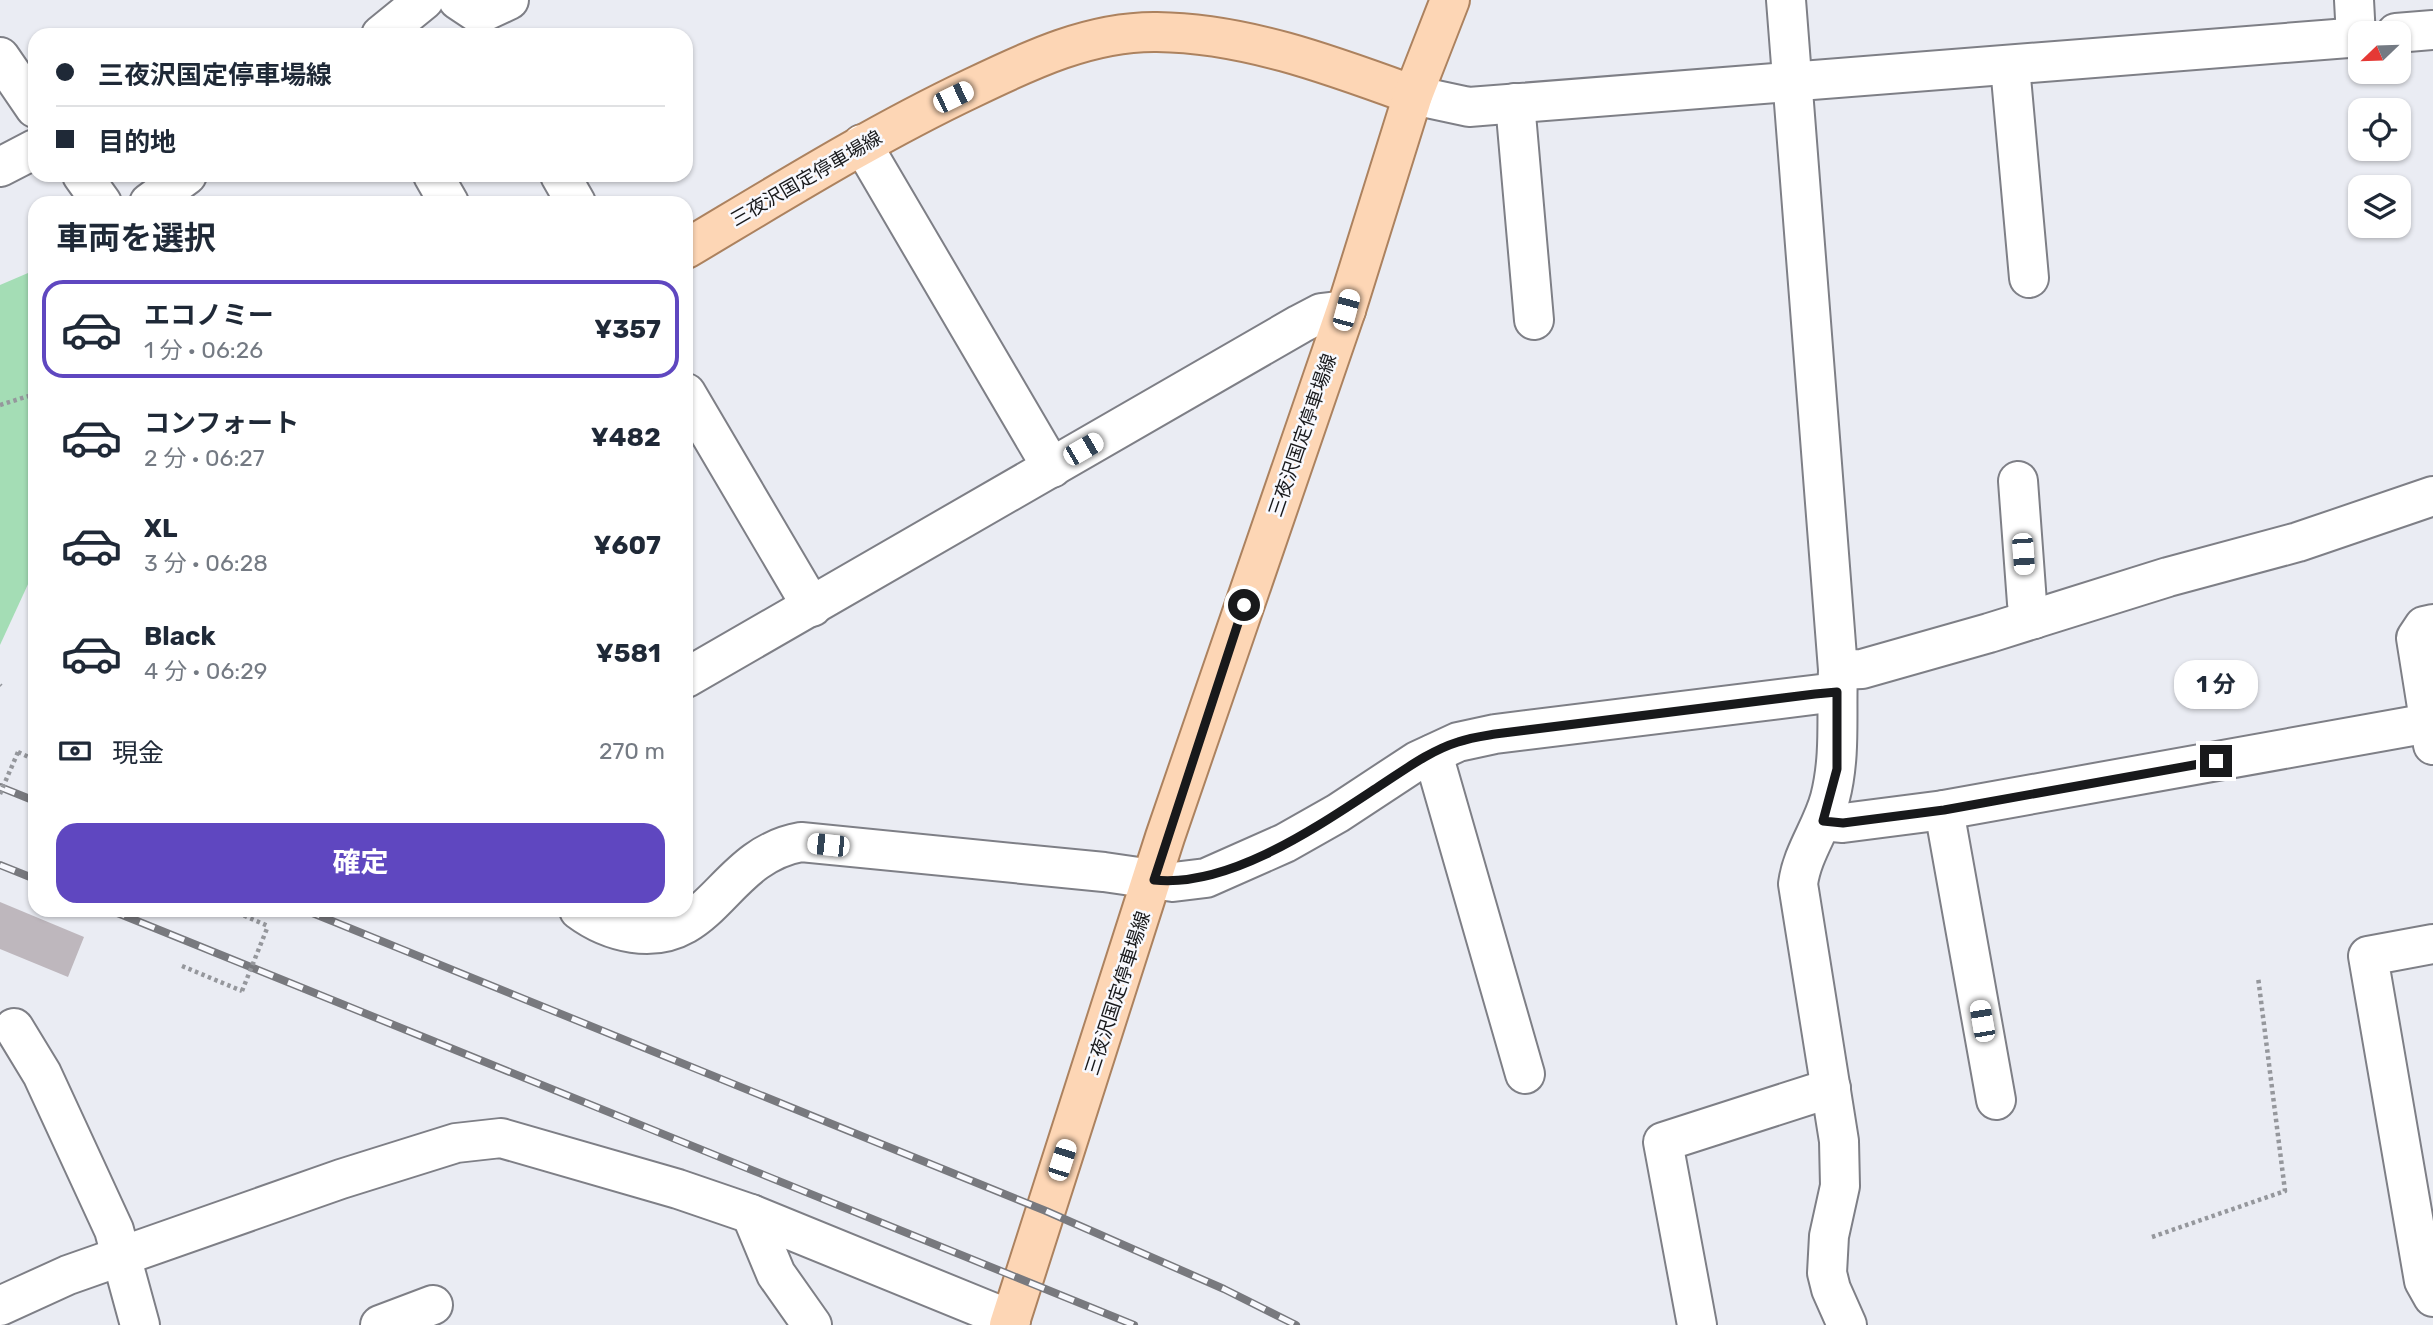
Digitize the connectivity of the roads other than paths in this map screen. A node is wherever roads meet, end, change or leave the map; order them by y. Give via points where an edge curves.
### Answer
1 (424, 0) edge
2 (1450, 0) edge
3 (1786, 0) edge
4 (2348, 26) edge
5 (390, 28) edge
6 (2433, 30) edge
7 (2412, 32) edge
8 (0, 57) edge
9 (2010, 66) junction
10 (1793, 82) junction
11 (1413, 94) junction
12 (28, 98) edge
13 (1515, 103) junction
14 (862, 144) junction
15 (28, 153) edge
16 (0, 167) edge
17 (178, 182) edge
18 (158, 196) edge
19 (693, 245) edge
20 (2029, 278) dead end
21 (1346, 310) junction
22 (1534, 320) dead end
23 (693, 405) edge
24 (1052, 468) junction
25 (2018, 481) dead end
26 (2433, 496) edge
27 (812, 607) junction
28 (2034, 619) junction
29 (2433, 624) edge
30 (693, 674) edge
31 (1837, 681) junction
32 (2431, 734) edge
33 (1433, 754) junction
34 (1944, 810) junction
35 (1823, 821) junction
36 (1154, 880) junction
37 (593, 917) edge
38 (2433, 944) edge
39 (14, 1028) dead end
40 (1525, 1074) dead end
41 (1831, 1088) junction
42 (1996, 1100) dead end
43 (751, 1214) junction
44 (123, 1255) junction
45 (2433, 1297) edge
46 (0, 1306) edge
47 (433, 1306) dead end
48 (1010, 1322) edge
49 (140, 1325) edge
50 (380, 1325) edge
51 (812, 1325) edge
52 (1697, 1325) edge
53 (1847, 1325) edge

1 - 5 street
2 - 11 main road
3 - 10 street
4 - 9 street
6 - 7 street
8 - 12 street
9 - 10 street
9 - 20 street
10 - 13 street
10 - 31 street
11 - 13 street via 1469,107
11 - 14 main road, 三夜沢国定停車場線 via 1246,42 1200,34 1136,33 1052,50
11 - 21 main road, 三夜沢国定停車場線
13 - 22 street
14 - 19 main road, 三夜沢国定停車場線
14 - 24 street
15 - 16 street
17 - 18 street
21 - 24 street via 1321,313 1300,324
21 - 36 main road, 三夜沢国定停車場線
23 - 27 street
24 - 27 street
25 - 28 street via 2027,603
26 - 28 street via 2298,542
27 - 30 street
28 - 31 street via 1862,668
29 - 32 street via 2424,626 2416,638
31 - 33 street via 1495,734 1458,742
31 - 35 street via 1837,769
32 - 34 street
33 - 36 street via 1338,813 1240,864 1206,878
33 - 40 street
34 - 35 street via 1843,823
34 - 42 street
35 - 41 street via 1804,859 1798,884
36 - 37 street via 801,842 780,846 756,859 687,926 645,935 620,931
36 - 48 main road, 三夜沢国定停車場線
38 - 45 street via 2368,956 2424,1281
39 - 44 street via 42,1074
41 - 52 street via 1663,1142
41 - 53 street via 1840,1186 1829,1236 1828,1273
43 - 44 street via 524,1142 480,1138 354,1175
43 - 48 street
43 - 51 street via 776,1274
44 - 46 street
44 - 49 street
47 - 50 street

